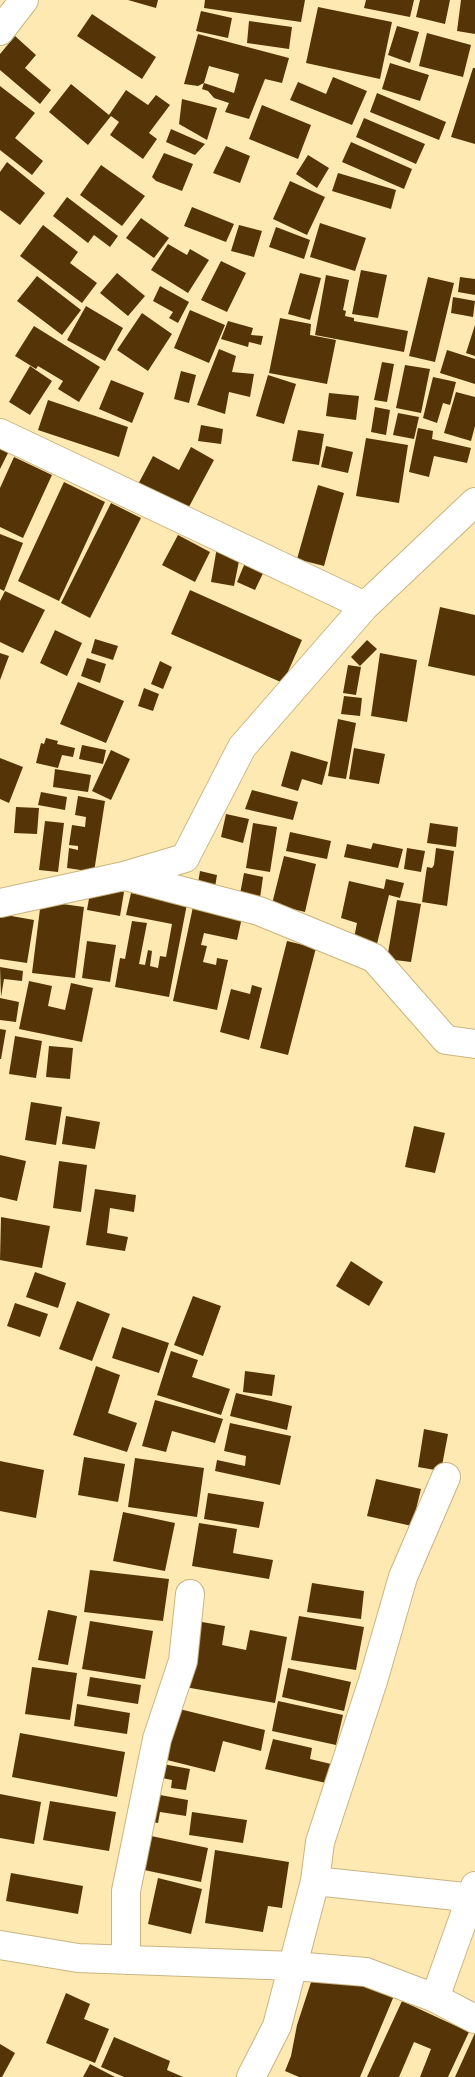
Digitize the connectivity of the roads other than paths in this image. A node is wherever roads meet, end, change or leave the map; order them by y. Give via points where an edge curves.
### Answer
1 (24, 0) edge
2 (0, 31) edge
3 (0, 433) edge
4 (475, 502) edge
5 (365, 606) junction
6 (124, 876) junction
7 (0, 903) edge
8 (475, 1044) edge
9 (446, 1477) dead end
10 (190, 1594) dead end
11 (315, 1881) junction
12 (474, 1894) edge
13 (0, 1945) edge
14 (126, 1960) junction
15 (294, 1966) junction
16 (435, 1998) junction
17 (475, 2019) edge
18 (251, 2077) edge

1 - 2 street
3 - 5 street
4 - 5 street
5 - 6 street via 242,746 185,858
6 - 7 street
6 - 8 street via 259,911 374,958 446,1040
9 - 11 street via 403,1577 320,1842
10 - 14 street via 183,1661 158,1739 126,1891
11 - 12 street
11 - 15 street
12 - 16 street
13 - 14 street via 78,1958
14 - 15 street
15 - 16 street via 366,1972
15 - 18 street via 277,2026
16 - 17 street

